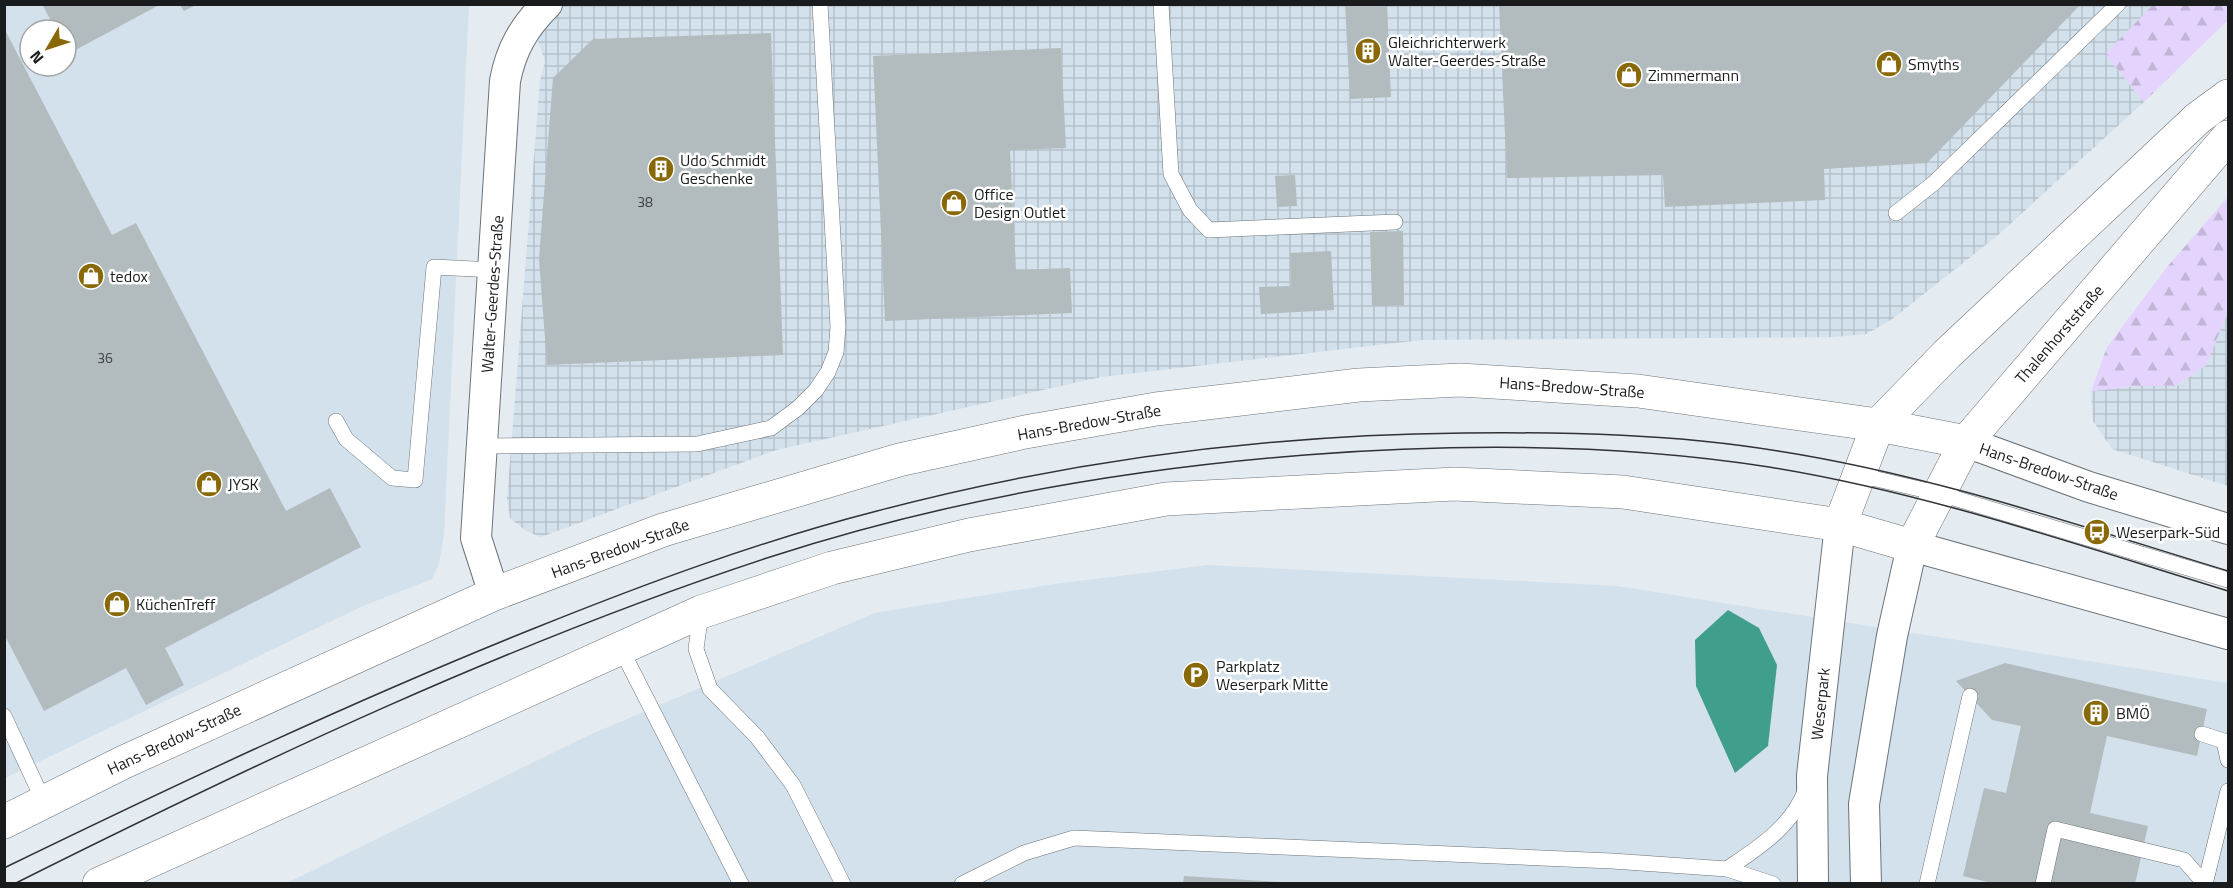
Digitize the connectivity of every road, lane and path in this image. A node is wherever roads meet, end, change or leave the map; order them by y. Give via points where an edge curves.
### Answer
1 (820, 4) edge
2 (1161, 4) edge
3 (2118, 4) edge
4 (547, 5) edge
5 (2229, 96) edge
6 (2229, 137) edge
7 (1896, 213) dead end
8 (1395, 222) dead end
9 (495, 270) junction
10 (336, 421) dead end
11 (1878, 424) junction
12 (1966, 442) junction
13 (482, 446) junction
14 (1859, 475) junction
15 (1937, 493) junction
16 (1840, 525) junction
17 (2229, 529) edge
18 (1912, 546) junction
19 (2229, 580) edge
20 (494, 594) junction
21 (701, 612) junction
22 (2229, 634) edge
23 (620, 647) junction
24 (1970, 696) dead end
25 (4, 716) edge
26 (2202, 734) dead end
27 (2229, 760) edge
28 (1812, 776) junction
29 (2229, 791) edge
30 (45, 802) junction
31 (4, 822) edge
32 (1726, 869) junction
33 (99, 884) edge
34 (741, 884) edge
35 (843, 884) edge
36 (962, 884) edge
37 (1773, 884) edge
38 (1813, 884) edge
39 (1866, 884) edge
40 (1926, 884) edge
41 (2043, 884) edge
42 (2205, 884) edge

1 - 13 lane via 838,327 836,352 816,390 771,428 697,444
2 - 8 lane via 1171,174 1190,210 1209,230
3 - 7 lane via 1934,183
4 - 9 street, Walter-Geerdes-Straße via 518,38 509,58
5 - 11 main road via 2172,142
6 - 12 main road, Thalenhorststraße
9 - 10 lane via 434,267 415,480 392,478 346,439
9 - 13 street, Walter-Geerdes-Straße
11 - 12 main road, Hans-Bredow-Straße
11 - 14 main road
11 - 20 main road, Hans-Bredow-Straße via 1638,391 1460,380 1359,385 1156,409 899,460 663,530
12 - 15 main road, Thalenhorststraße
12 - 17 street, Hans-Bredow-Straße via 2089,487
13 - 20 street, Walter-Geerdes-Straße via 476,538
14 - 15 lane
14 - 16 main road
15 - 18 main road, Thalenhorststraße
15 - 19 lane
16 - 18 main road
16 - 21 main road via 1623,492 1455,484 1166,498 957,538 832,568
16 - 28 street, Weserpark
18 - 22 street
18 - 39 street via 1892,636 1864,804
20 - 30 main road, Hans-Bredow-Straße via 123,762
21 - 23 main road
21 - 35 lane via 696,649 710,689 757,737 793,785
23 - 33 main road
23 - 34 lane
24 - 40 lane
25 - 30 lane
26 - 27 lane via 2224,741
28 - 32 lane via 1798,808 1782,829
28 - 38 street, Weserpark
29 - 42 lane
30 - 31 main road, Hans-Bredow-Straße
32 - 36 lane via 1433,852 1074,838 1024,853
32 - 37 lane
41 - 42 lane via 2055,829 2184,860

